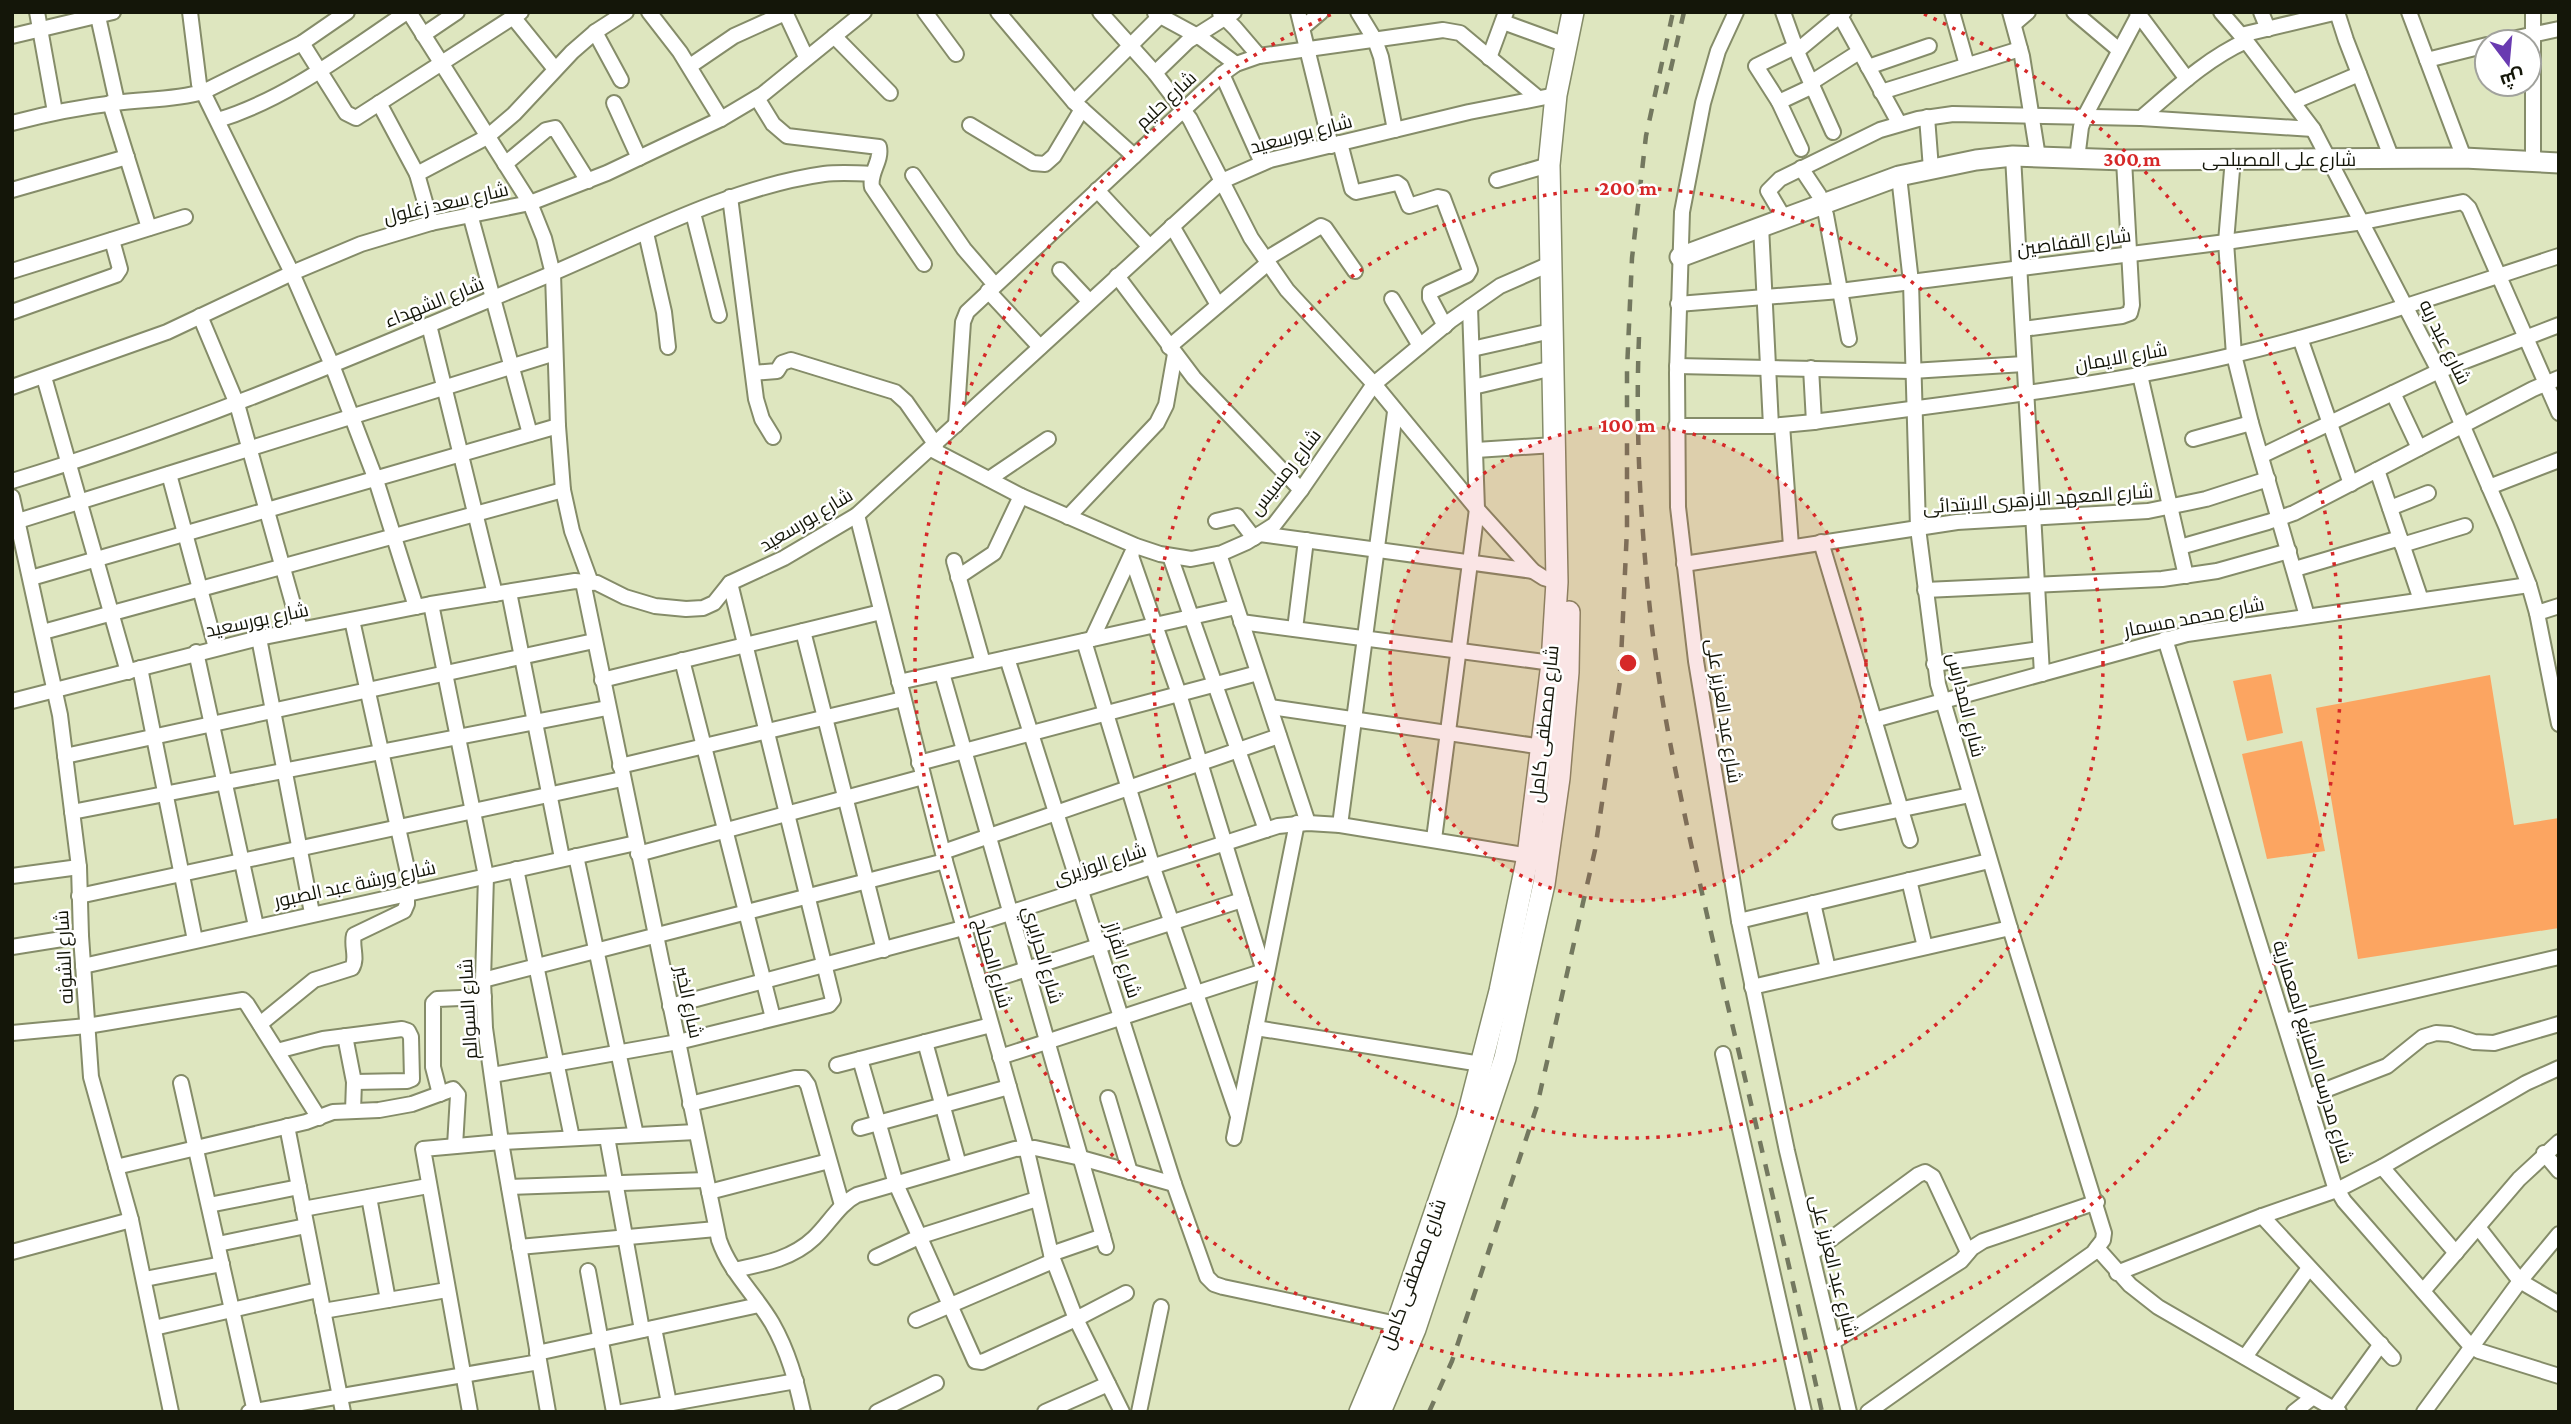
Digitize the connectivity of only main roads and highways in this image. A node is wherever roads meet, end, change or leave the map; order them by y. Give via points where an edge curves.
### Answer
1 (1573, 12) edge
2 (1587, 12) edge
3 (1538, 858) junction
4 (1360, 1412) edge
5 (1380, 1412) edge

1 - 3 main road, شارع مصطفى كامل via 1547,96 1557,582
2 - 3 main road, شارع مصطفى كامل via 1566,101 1559,185 1570,565 1568,672 1559,778
3 - 4 main road, شارع مصطفى كامل via 1467,1119 1396,1324
3 - 5 main road, شارع مصطفى كامل via 1506,1058 1415,1329

